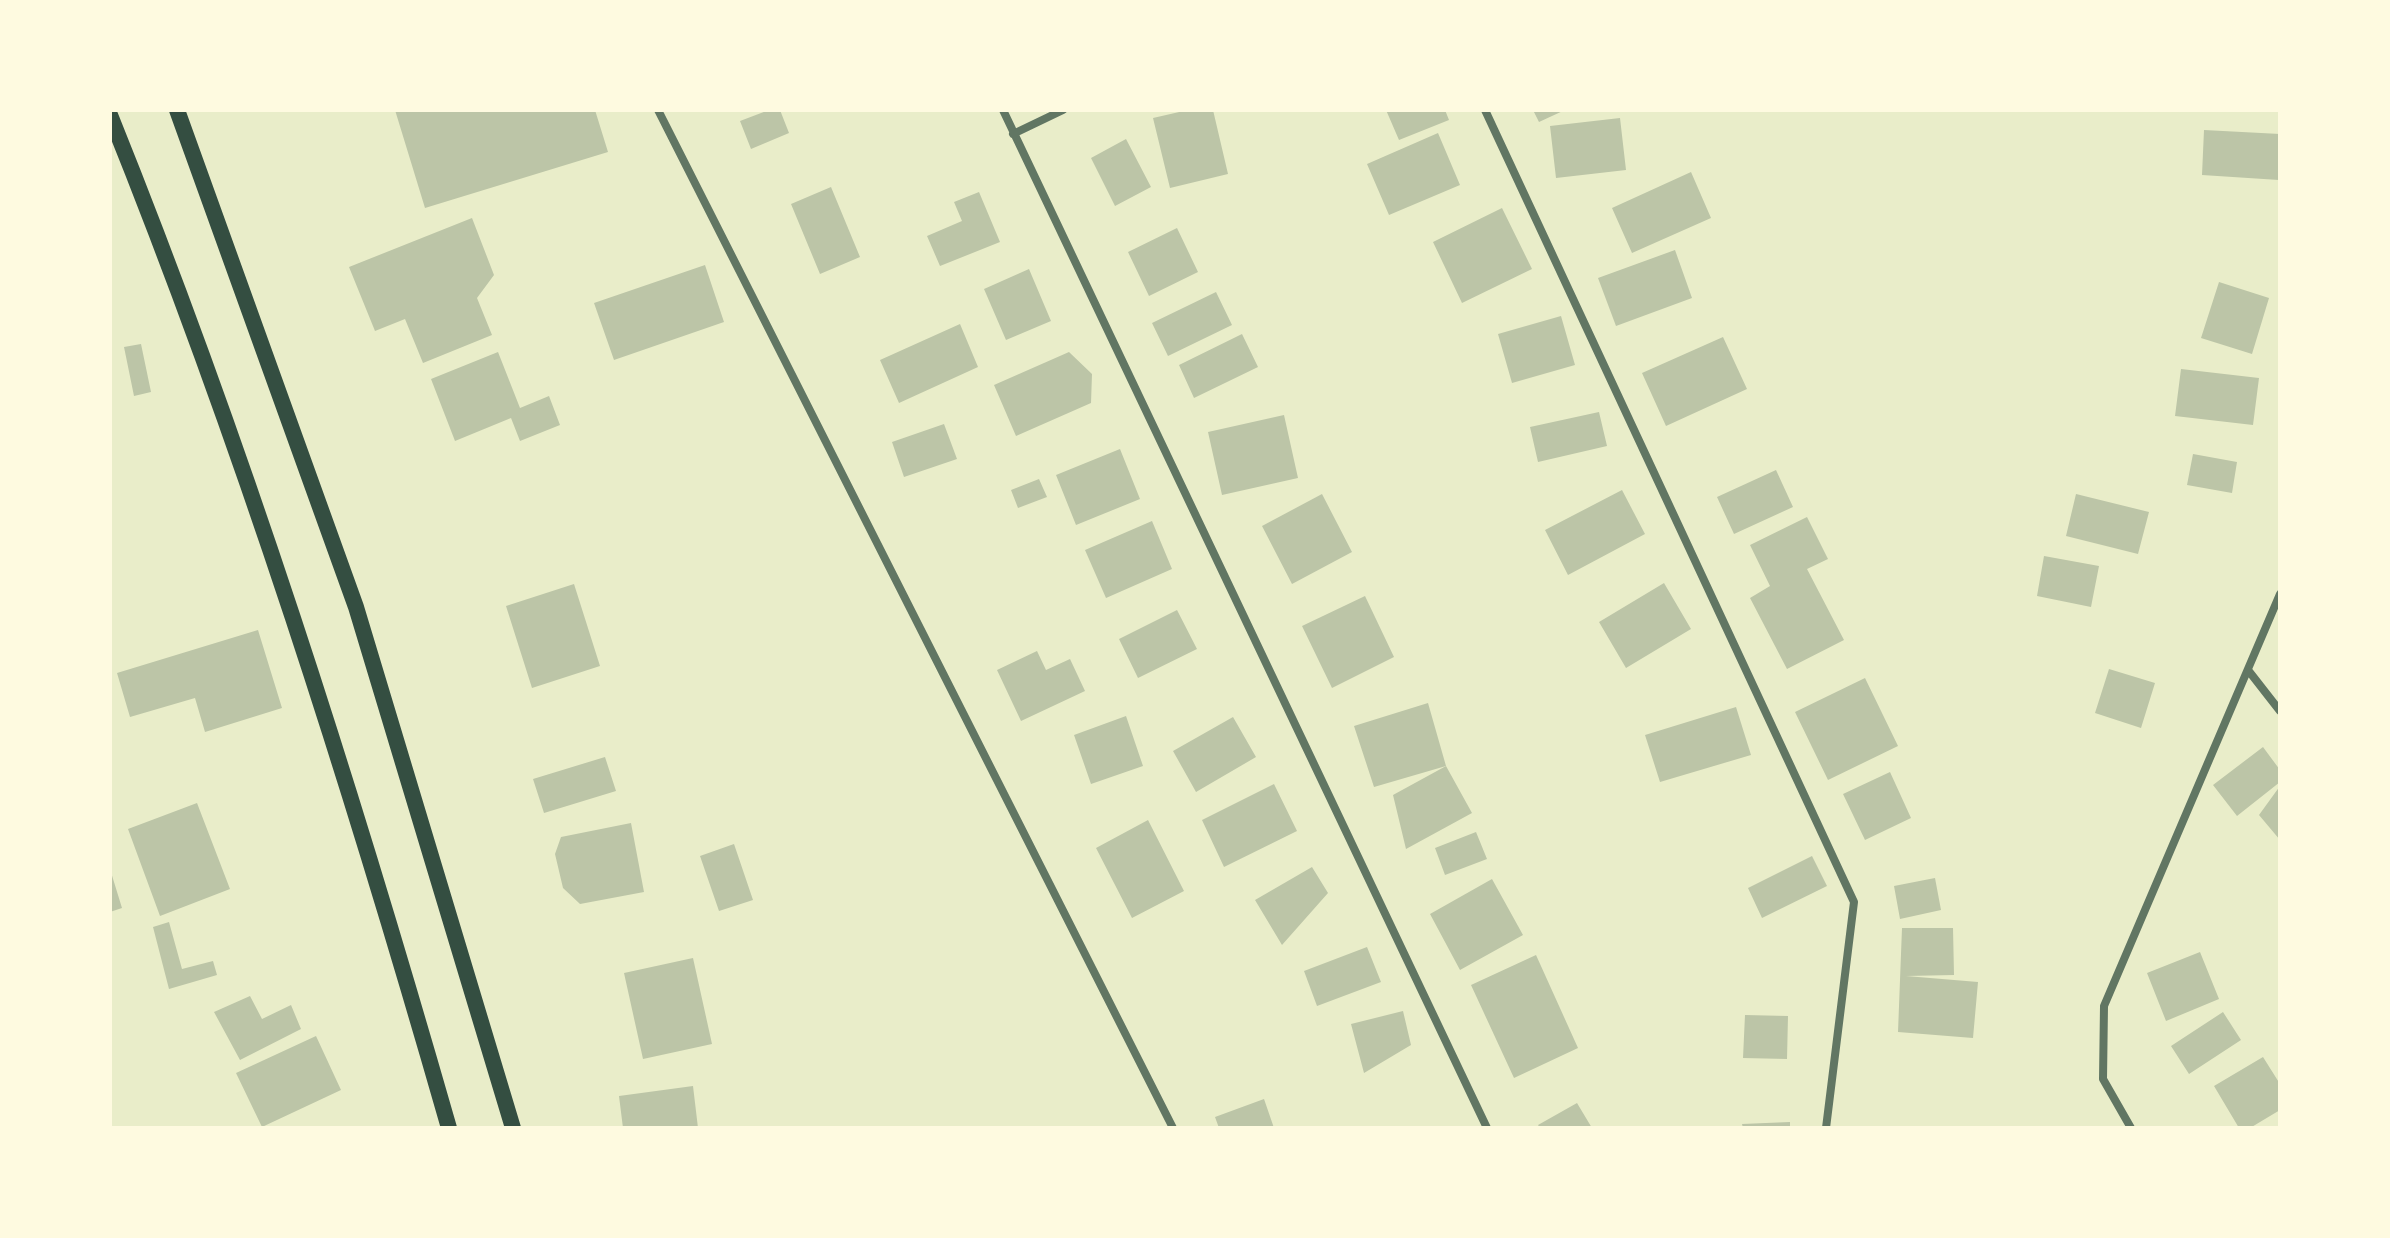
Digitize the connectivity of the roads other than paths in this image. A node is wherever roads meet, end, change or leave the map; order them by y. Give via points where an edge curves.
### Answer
1 (177, 110) edge
2 (658, 110) edge
3 (1003, 110) edge
4 (1063, 110) edge
5 (1485, 110) edge
6 (110, 115) edge
7 (1013, 134) junction
8 (2280, 594) edge
9 (2248, 670) junction
10 (2280, 711) edge
11 (449, 1128) edge
12 (513, 1128) edge
13 (1173, 1128) edge
14 (1487, 1128) edge
15 (1826, 1128) edge
16 (2131, 1128) edge

1 - 12 main road via 356,607
2 - 13 street
3 - 7 street
4 - 7 street
5 - 15 street via 1854,902
6 - 11 main road via 170,263 298,629
7 - 14 street
8 - 9 street
9 - 10 street
9 - 16 street via 2104,1006 2103,1079

